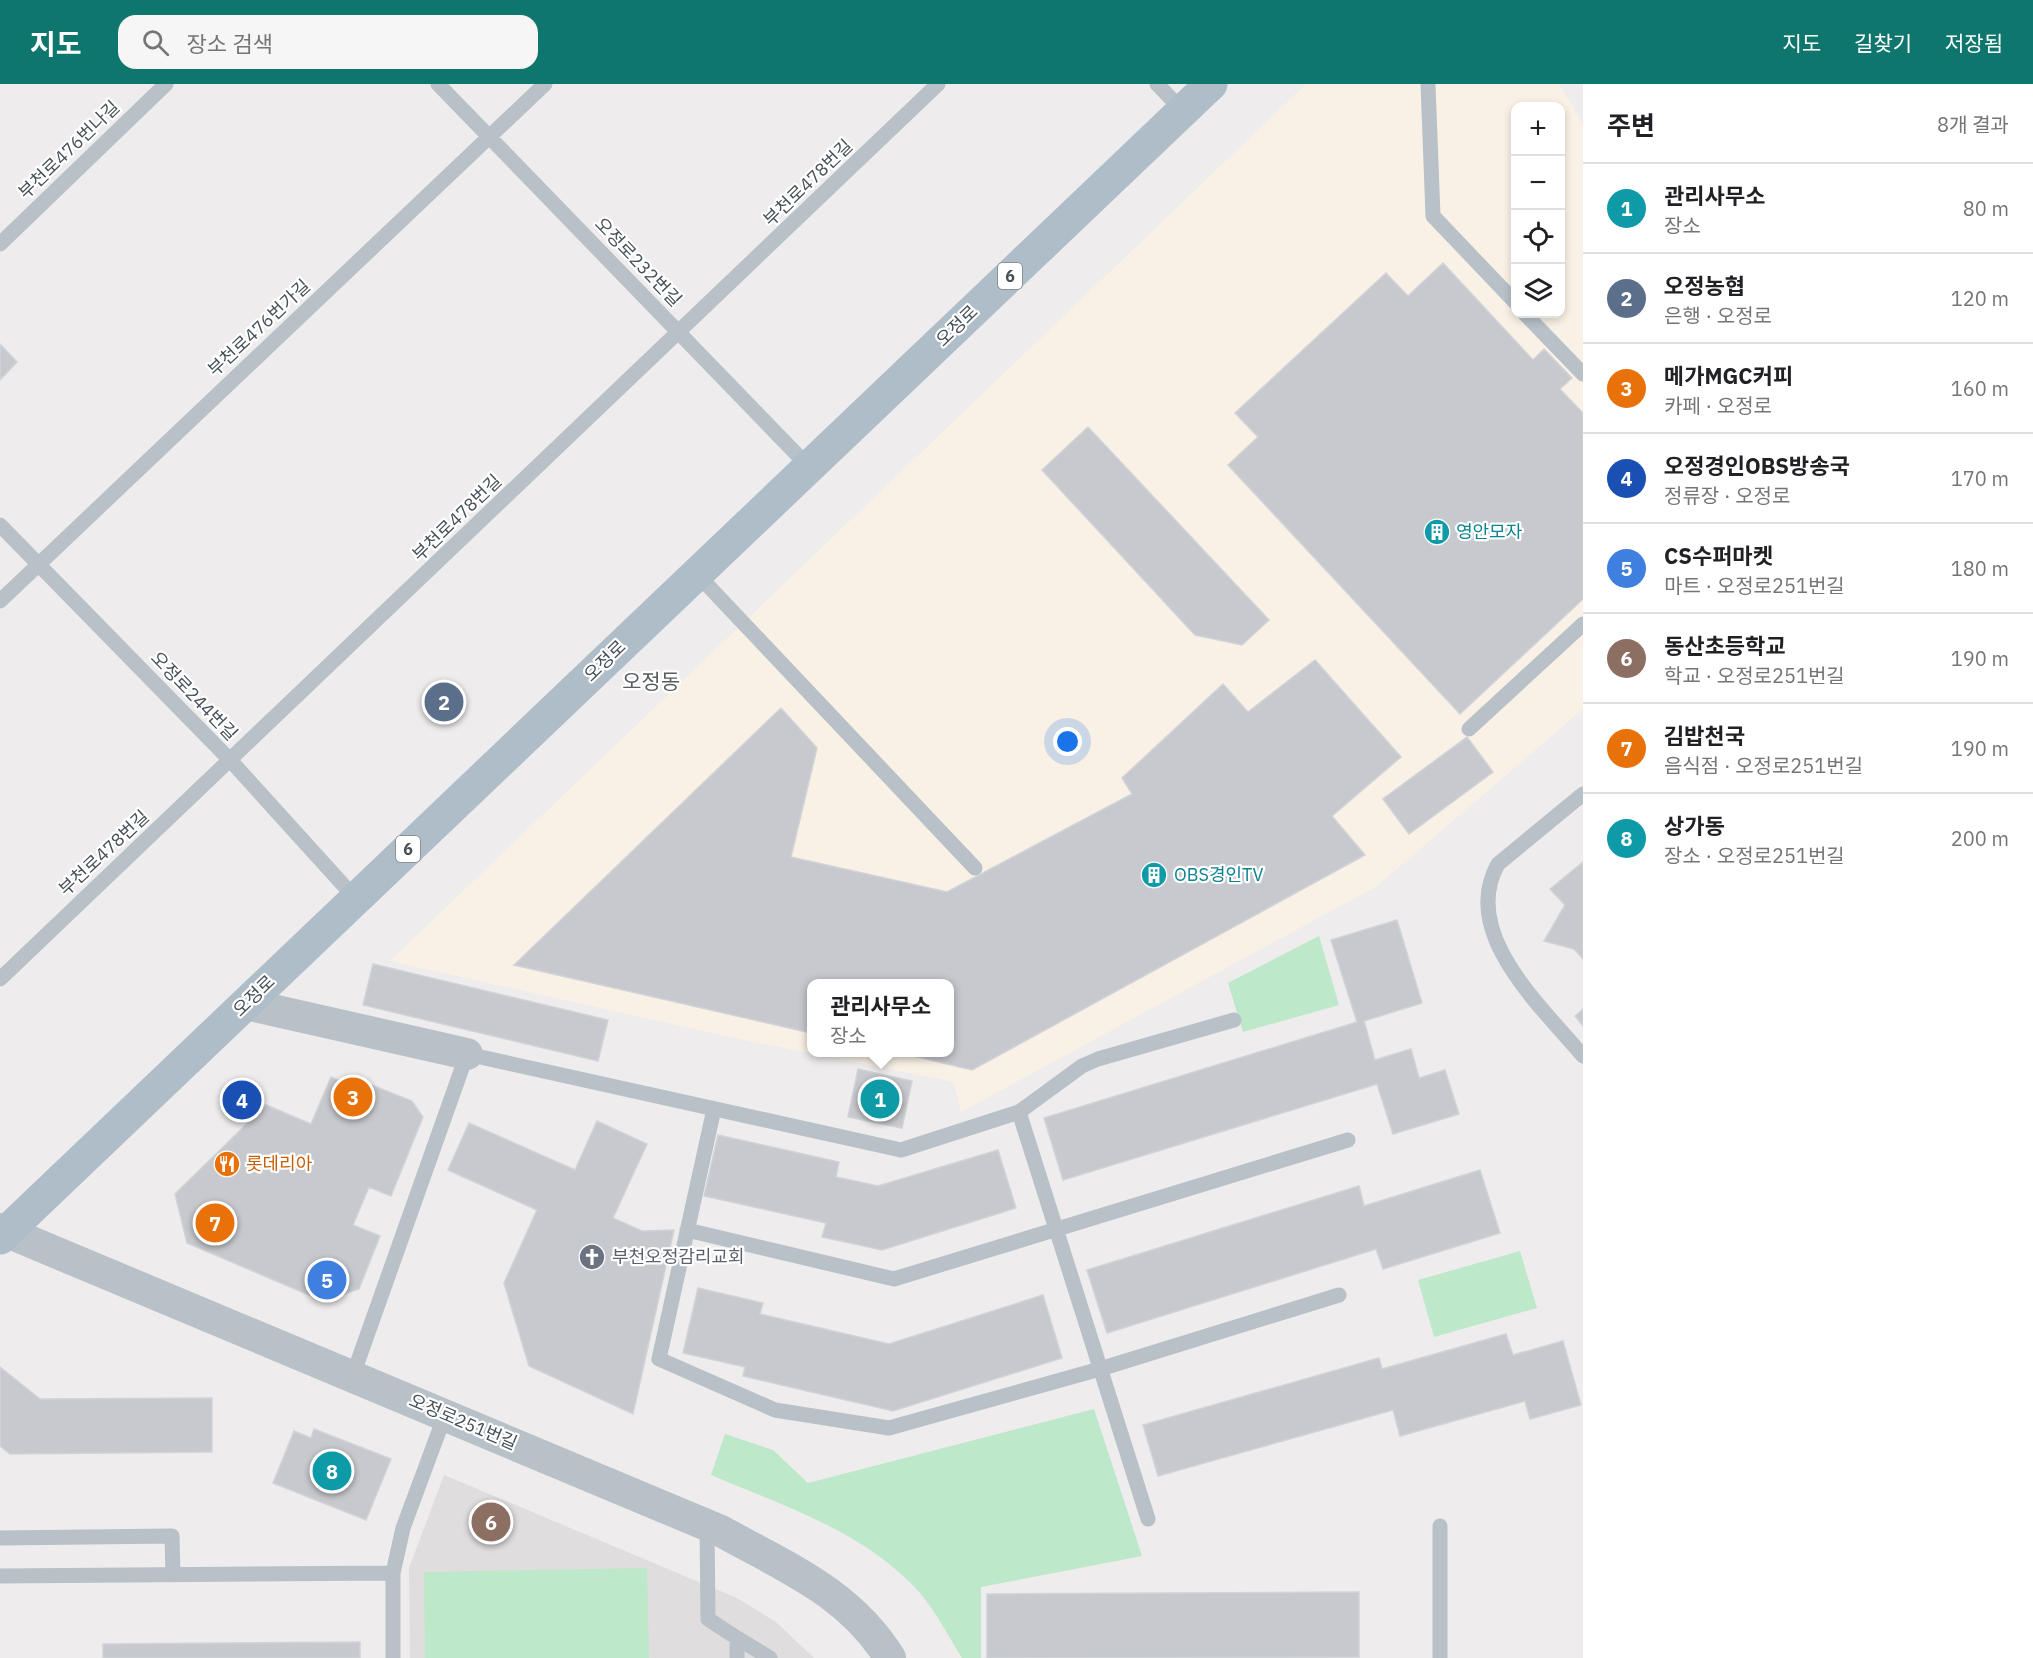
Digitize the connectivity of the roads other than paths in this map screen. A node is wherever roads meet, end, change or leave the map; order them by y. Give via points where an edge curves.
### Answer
1 (166, 84) edge
2 (438, 84) edge
3 (545, 84) edge
4 (938, 84) edge
5 (1157, 84) edge
6 (1211, 84) edge
7 (1428, 84) edge
8 (1183, 111) junction
9 (490, 137) junction
10 (0, 244) edge
11 (1511, 299) edge
12 (1529, 318) edge
13 (680, 333) junction
14 (1583, 374) edge
15 (809, 467) junction
16 (0, 525) edge
17 (37, 564) junction
18 (697, 574) junction
19 (0, 601) edge
20 (1583, 624) edge
21 (1469, 729) dead end
22 (230, 760) junction
23 (1583, 794) edge
24 (975, 868) dead end
25 (356, 898) junction
26 (0, 979) edge
27 (246, 1004) junction
28 (1234, 1020) dead end
29 (467, 1054) junction
30 (1583, 1056) edge
31 (714, 1109) junction
32 (1019, 1112) junction
33 (1348, 1140) dead end
34 (1056, 1229) junction
35 (687, 1230) junction
36 (2, 1232) edge
37 (1340, 1295) dead end
38 (1100, 1369) junction
39 (353, 1375) junction
40 (445, 1415) junction
41 (1148, 1519) dead end
42 (707, 1525) junction
43 (1440, 1526) dead end
44 (0, 1538) edge
45 (393, 1573) junction
46 (173, 1575) junction
47 (0, 1576) edge
48 (737, 1638) junction
49 (393, 1658) edge
50 (737, 1658) edge
51 (770, 1658) edge
52 (890, 1658) edge
53 (1440, 1658) edge

1 - 10 lane, 부천로476번나길
2 - 9 lane, 오정로232번길
3 - 9 lane, 부천로476번가길
4 - 13 lane, 부천로478번길
5 - 8 lane
6 - 8 main road, 오정로 / 6
7 - 11 lane via 1433,216
8 - 15 main road, 오정로 / 6
9 - 13 lane, 오정로232번길
9 - 17 lane, 부천로476번가길
12 - 14 lane
13 - 15 lane, 오정로232번길
13 - 22 lane, 부천로478번길
15 - 18 main road, 오정로 / 6
16 - 17 lane, 오정로244번길
17 - 19 lane, 부천로476번가길
17 - 22 lane, 오정로244번길
18 - 24 lane
18 - 25 main road, 오정로 / 6
20 - 21 lane
22 - 25 lane, 오정로244번길
22 - 26 lane, 부천로478번길
23 - 30 lane via 1498,864 1486,895 1487,914 1508,968
25 - 27 main road, 오정로 / 6
27 - 29 street
27 - 36 main road, 오정로 / 6
28 - 32 lane via 1098,1059
29 - 31 lane
29 - 39 lane
31 - 32 lane via 901,1150
31 - 35 lane
32 - 34 lane
33 - 34 lane
34 - 35 lane via 894,1279
34 - 38 lane
35 - 38 lane via 659,1359 775,1410 889,1428
36 - 39 street, 오정로251번길
37 - 38 lane
38 - 41 lane
39 - 40 street, 오정로251번길
40 - 42 street, 오정로251번길
40 - 45 lane via 403,1528
42 - 48 lane via 708,1619
42 - 52 street, 오정로251번길 via 831,1592 875,1634
43 - 53 lane
44 - 46 lane via 172,1536
45 - 46 lane
45 - 49 lane
46 - 47 lane
48 - 50 lane
48 - 51 lane

